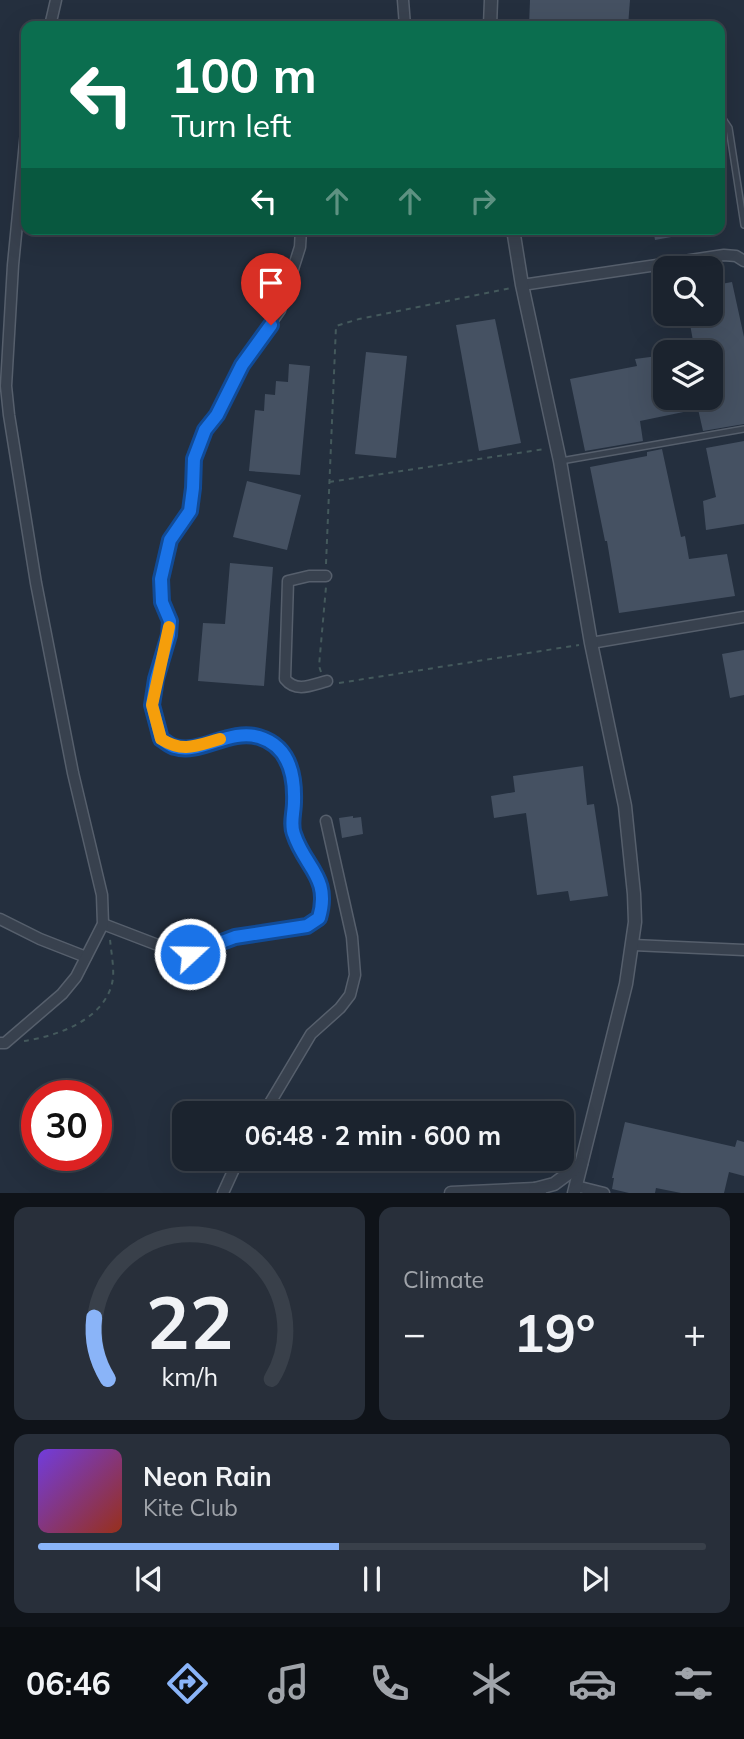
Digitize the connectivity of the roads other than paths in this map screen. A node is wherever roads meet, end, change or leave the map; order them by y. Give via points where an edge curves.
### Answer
1 (56, 0) edge
2 (402, 0) edge
3 (491, 0) edge
4 (51, 21) edge
5 (404, 21) edge
6 (491, 21) edge
7 (725, 122) edge
8 (21, 183) edge
9 (744, 225) edge
10 (301, 235) edge
11 (514, 235) edge
12 (741, 257) edge
13 (522, 285) junction
14 (744, 429) edge
15 (560, 461) junction
16 (326, 576) road end
17 (744, 617) edge
18 (591, 643) junction
19 (327, 681) road end
20 (326, 821) dead end
21 (0, 919) edge
22 (103, 924) junction
23 (633, 945) junction
24 (744, 950) edge
25 (86, 957) junction
26 (3, 1043) edge
27 (271, 1101) edge
28 (580, 1164) junction
29 (233, 1171) edge
30 (575, 1189) edge
31 (538, 1191) edge
32 (223, 1193) edge
33 (450, 1193) edge
34 (604, 1193) edge

1 - 4 street
2 - 5 street
3 - 6 street
7 - 9 lane
8 - 22 street via 8,406 36,583 102,895
10 - 22 street via 280,310 242,365 194,459 190,511 170,540 161,579 162,602 170,621 152,705 161,739 175,748 233,735 257,736 274,743 285,755 293,776 292,829 320,880 323,905 319,918 307,926 235,937 190,954
11 - 13 street
12 - 13 street via 713,257
13 - 15 street
14 - 15 lane
15 - 18 street
16 - 19 street via 288,581 285,679 298,688
17 - 18 street
18 - 23 street via 625,806 634,894
20 - 27 street via 352,937 355,975 350,995 311,1034
21 - 25 street
22 - 25 street
23 - 24 street
23 - 28 street
25 - 26 street via 62,994
28 - 30 street
28 - 31 street
29 - 32 street
30 - 34 street
31 - 33 street

